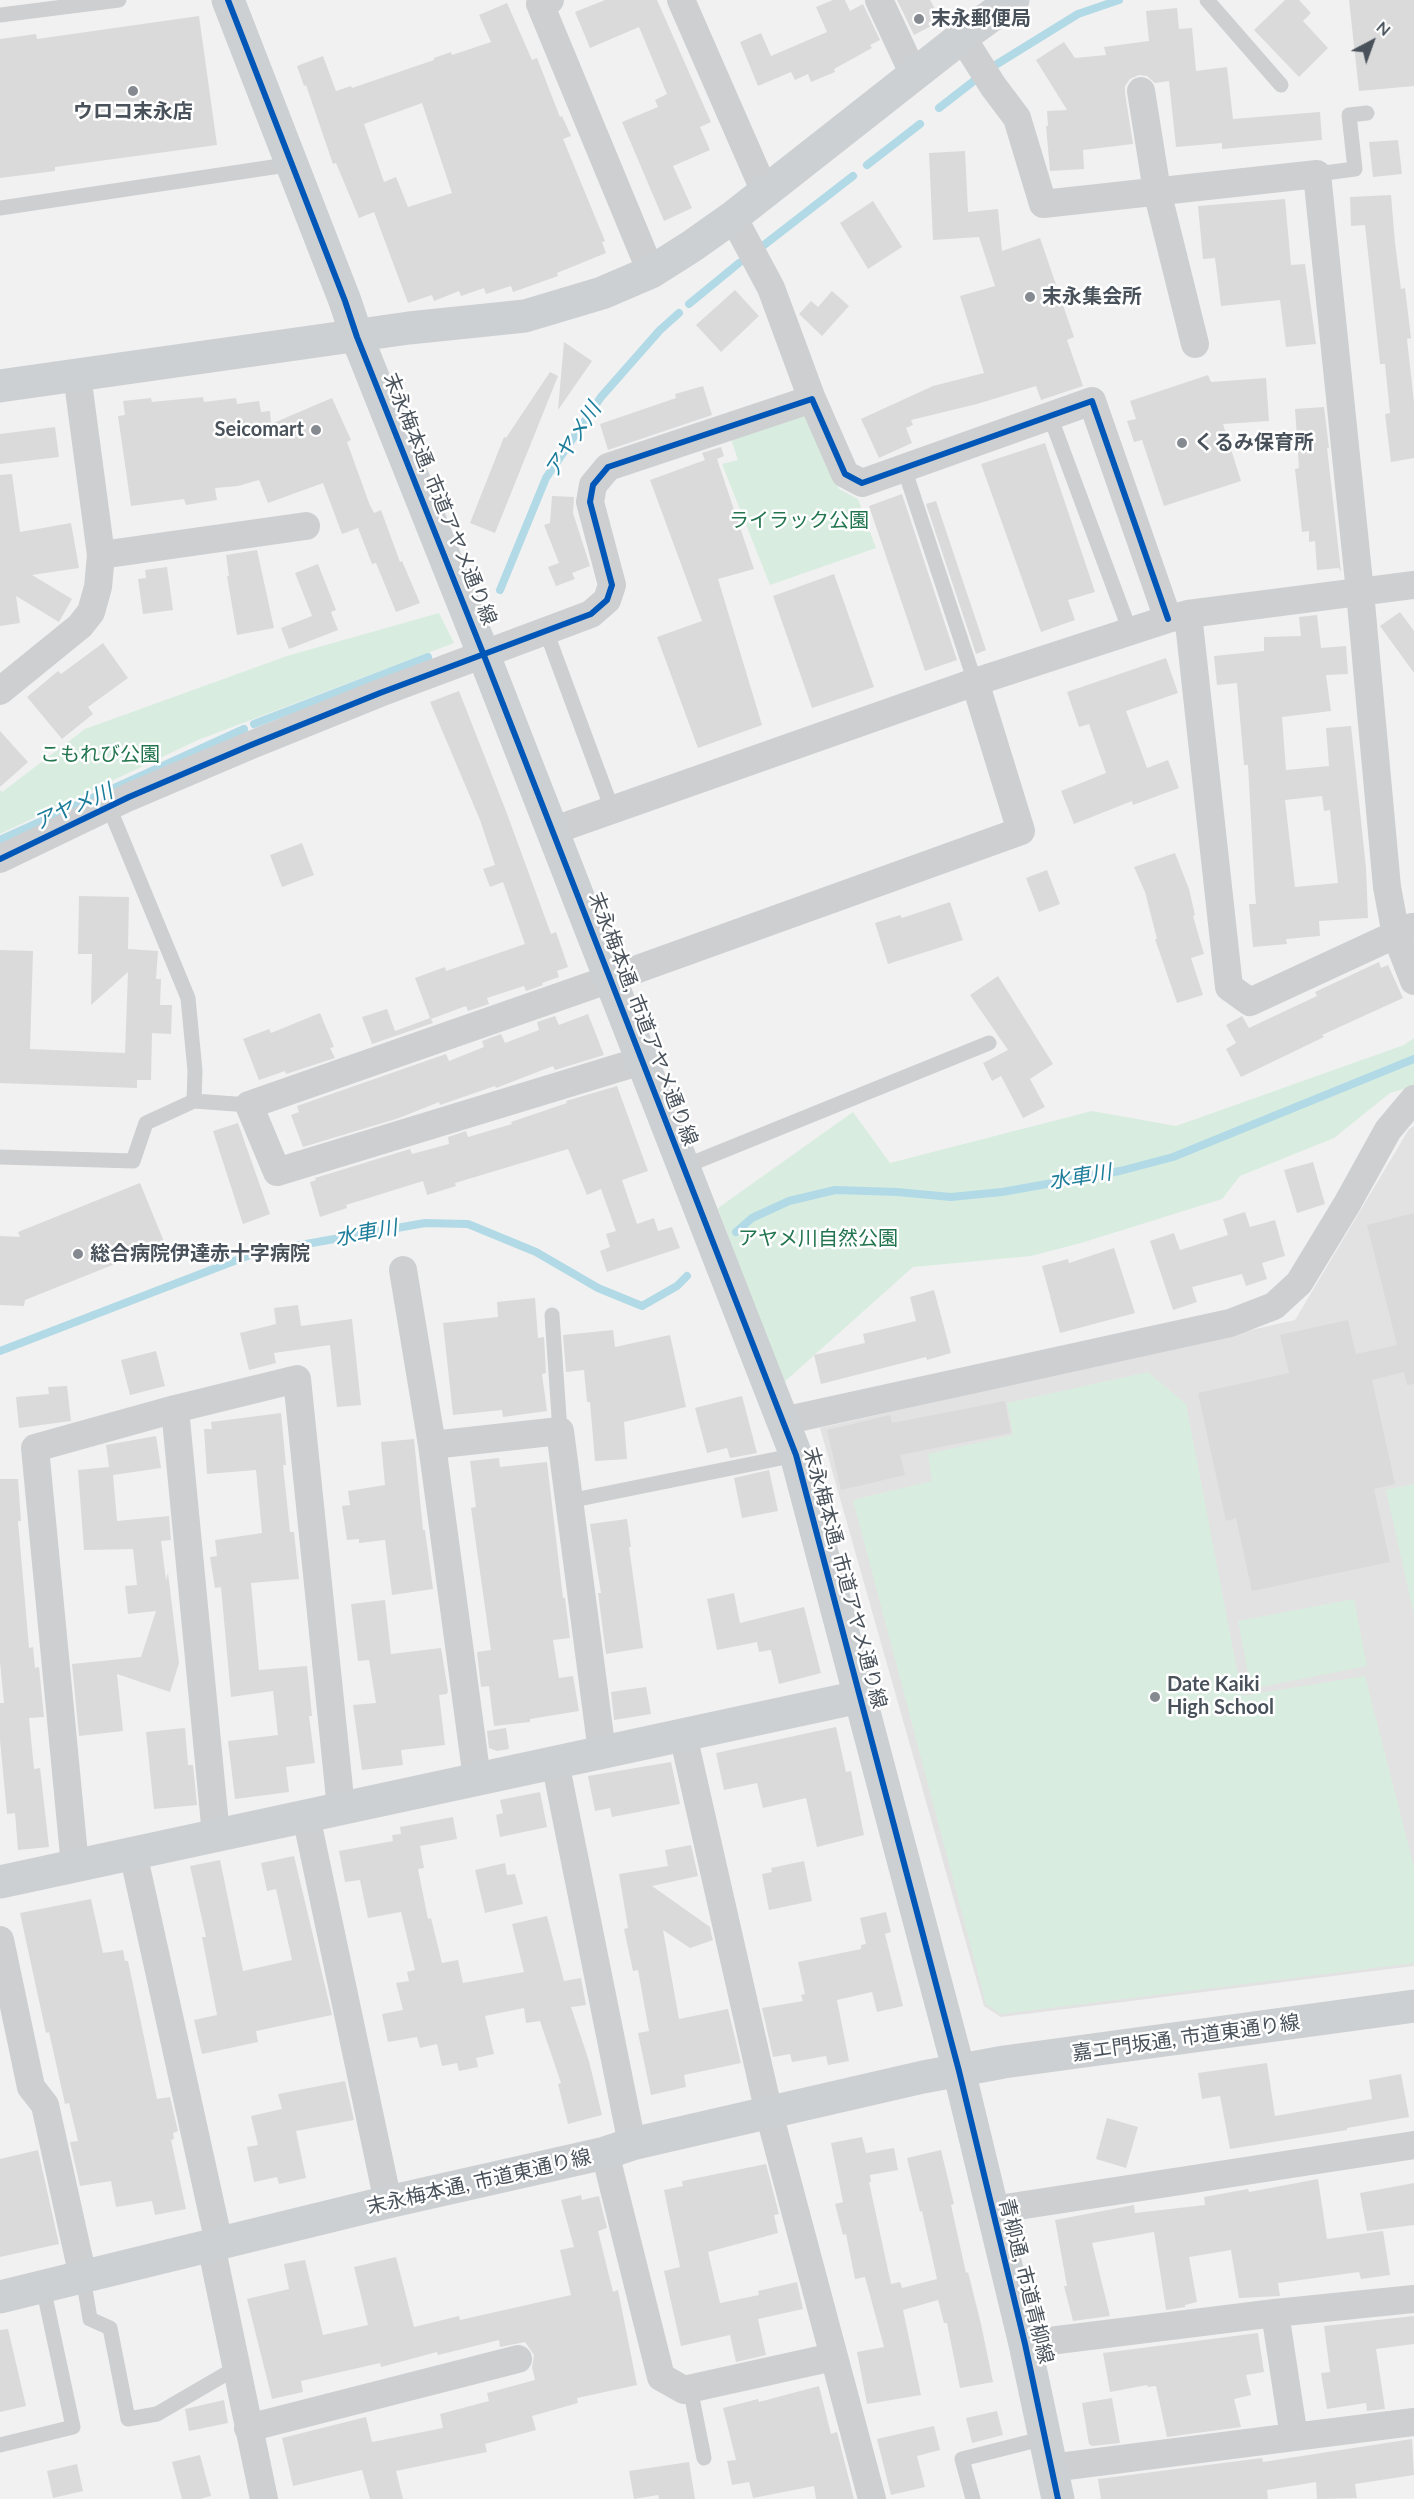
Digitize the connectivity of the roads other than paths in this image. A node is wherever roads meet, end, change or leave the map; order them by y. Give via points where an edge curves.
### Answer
1 (119, 0) edge
2 (228, 0) edge
3 (550, 0) edge
4 (681, 0) edge
5 (879, 0) edge
6 (1013, 0) edge
7 (1208, 0) edge
8 (0, 15) edge
9 (962, 37) junction
10 (915, 75) junction
11 (1281, 85) dead end
12 (1141, 91) dead end
13 (1367, 113) dead end
14 (293, 164) junction
15 (1317, 174) junction
16 (1157, 191) junction
17 (765, 192) junction
18 (0, 208) edge
19 (733, 217) junction
20 (651, 272) junction
21 (357, 337) junction
22 (1195, 344) dead end
23 (77, 375) junction
24 (0, 386) edge
25 (812, 399) junction
26 (1050, 416) junction
27 (904, 468) junction
28 (306, 526) dead end
29 (101, 555) junction
30 (1414, 585) edge
31 (1360, 592) junction
32 (1178, 616) junction
33 (546, 631) junction
34 (1130, 631) junction
35 (483, 653) junction
36 (975, 682) junction
37 (0, 691) edge
38 (109, 807) junction
39 (612, 810) junction
40 (552, 831) junction
41 (0, 859) edge
42 (1405, 930) edge
43 (610, 979) junction
44 (1414, 981) edge
45 (989, 1043) dead end
46 (641, 1061) junction
47 (1414, 1100) edge
48 (194, 1101) junction
49 (249, 1105) junction
50 (0, 1157) edge
51 (683, 1167) junction
52 (403, 1270) dead end
53 (552, 1315) dead end
54 (175, 1409) junction
55 (783, 1421) junction
56 (560, 1431) junction
57 (432, 1445) junction
58 (796, 1455) junction
59 (569, 1501) junction
60 (859, 1697) junction
61 (682, 1735) junction
62 (602, 1752) junction
63 (555, 1762) junction
64 (477, 1779) junction
65 (340, 1808) junction
66 (306, 1816) junction
67 (216, 1835) junction
68 (133, 1853) junction
69 (75, 1866) junction
70 (0, 1882) edge
71 (0, 1941) edge
72 (1414, 2006) edge
73 (958, 2071) junction
74 (769, 2113) junction
75 (1414, 2145) edge
76 (618, 2149) junction
77 (388, 2202) junction
78 (992, 2210) junction
79 (215, 2244) junction
80 (83, 2277) junction
81 (42, 2287) junction
82 (0, 2297) edge
83 (1414, 2299) edge
84 (1275, 2313) junction
85 (1024, 2344) junction
86 (833, 2357) junction
87 (518, 2359) dead end
88 (236, 2368) junction
89 (690, 2388) junction
90 (1414, 2422) edge
91 (248, 2428) junction
92 (1294, 2437) junction
93 (0, 2445) edge
94 (1048, 2453) junction
95 (704, 2458) dead end
96 (264, 2499) edge
97 (872, 2499) edge
98 (973, 2499) edge
99 (1058, 2499) edge

1 - 8 lane
2 - 14 street, 末永梅本通, 市道アヤメ通り線
3 - 20 street via 540,4
4 - 17 street
5 - 10 street
6 - 9 street
7 - 11 lane
9 - 10 street
9 - 16 street via 1017,118 1043,204
10 - 17 street
12 - 16 street
13 - 15 lane via 1349,116 1355,169
14 - 18 lane
14 - 21 street, 末永梅本通, 市道アヤメ通り線
15 - 16 street
15 - 31 street
16 - 22 street
17 - 19 street
19 - 20 street
19 - 25 street via 771,288
20 - 21 street via 602,293 525,316
21 - 23 street
21 - 35 street, 末永梅本通, 市道アヤメ通り線
23 - 24 street
23 - 29 street
25 - 27 street via 845,474 862,483
25 - 33 street via 609,468 593,486 590,502 612,585 607,600 591,614
26 - 27 street
26 - 32 street via 1092,401
26 - 34 lane
27 - 36 lane
28 - 29 street
29 - 37 street via 91,612 80,626
30 - 31 street
31 - 32 street
31 - 42 street via 1387,886
32 - 34 street
32 - 42 street via 1229,987 1250,1002
33 - 35 street
33 - 39 lane
34 - 36 street
35 - 38 street
35 - 40 street, 末永梅本通, 市道アヤメ通り線
36 - 39 street
36 - 43 street via 1021,831
38 - 41 street
38 - 48 lane via 188,998
39 - 40 street
40 - 43 street, 末永梅本通, 市道アヤメ通り線
42 - 44 street
43 - 46 street, 末永梅本通, 市道アヤメ通り線
43 - 49 street
45 - 51 lane
46 - 49 street via 277,1172
46 - 51 street, 末永梅本通, 市道アヤメ通り線
47 - 55 street via 1389,1130 1299,1283 1274,1306 1230,1323
48 - 49 lane
48 - 50 lane via 146,1123 133,1161
51 - 55 street, 末永梅本通, 市道アヤメ通り線
52 - 57 street
53 - 56 lane
54 - 65 street via 297,1379
54 - 67 street
54 - 69 street via 34,1448
55 - 58 street, 末永梅本通, 市道アヤメ通り線
56 - 57 street
56 - 59 street
57 - 64 street
58 - 59 lane
58 - 60 street, 末永梅本通, 市道アヤメ通り線
59 - 62 street
60 - 61 street
60 - 73 street, 末永梅本通, 市道アヤメ通り線
61 - 62 street
61 - 74 street
62 - 63 street
63 - 64 street
63 - 76 street
64 - 65 street
65 - 66 street
66 - 67 street
66 - 77 street
67 - 68 street
68 - 69 street
68 - 79 street
69 - 70 street
71 - 80 street via 31,2087 45,2105
72 - 73 street, 嘉エ門坂通, 市道東通り線
73 - 74 street, 末永梅本通, 市道東通り線
73 - 78 street, 青柳通, 市道青柳線
74 - 76 street, 末永梅本通, 市道東通り線
74 - 86 street
75 - 78 street
76 - 77 street, 末永梅本通, 市道東通り線
76 - 89 street via 661,2377 684,2390
77 - 79 street, 末永梅本通, 市道東通り線
78 - 85 street, 青柳通, 市道青柳線
79 - 80 street, 末永梅本通, 市道東通り線
79 - 88 street
80 - 81 street, 末永梅本通, 市道東通り線
80 - 88 lane via 90,2319 111,2328 128,2419 157,2414
81 - 82 street, 末永梅本通, 市道東通り線
81 - 93 lane via 73,2427
83 - 84 street
84 - 85 street
84 - 92 street
85 - 94 street, 青柳通, 市道青柳線
86 - 89 street
86 - 97 street
87 - 91 street
88 - 91 street
89 - 95 lane
90 - 92 street
91 - 96 street
92 - 94 street
94 - 98 lane via 962,2459
94 - 99 street, 青柳通, 市道青柳線

